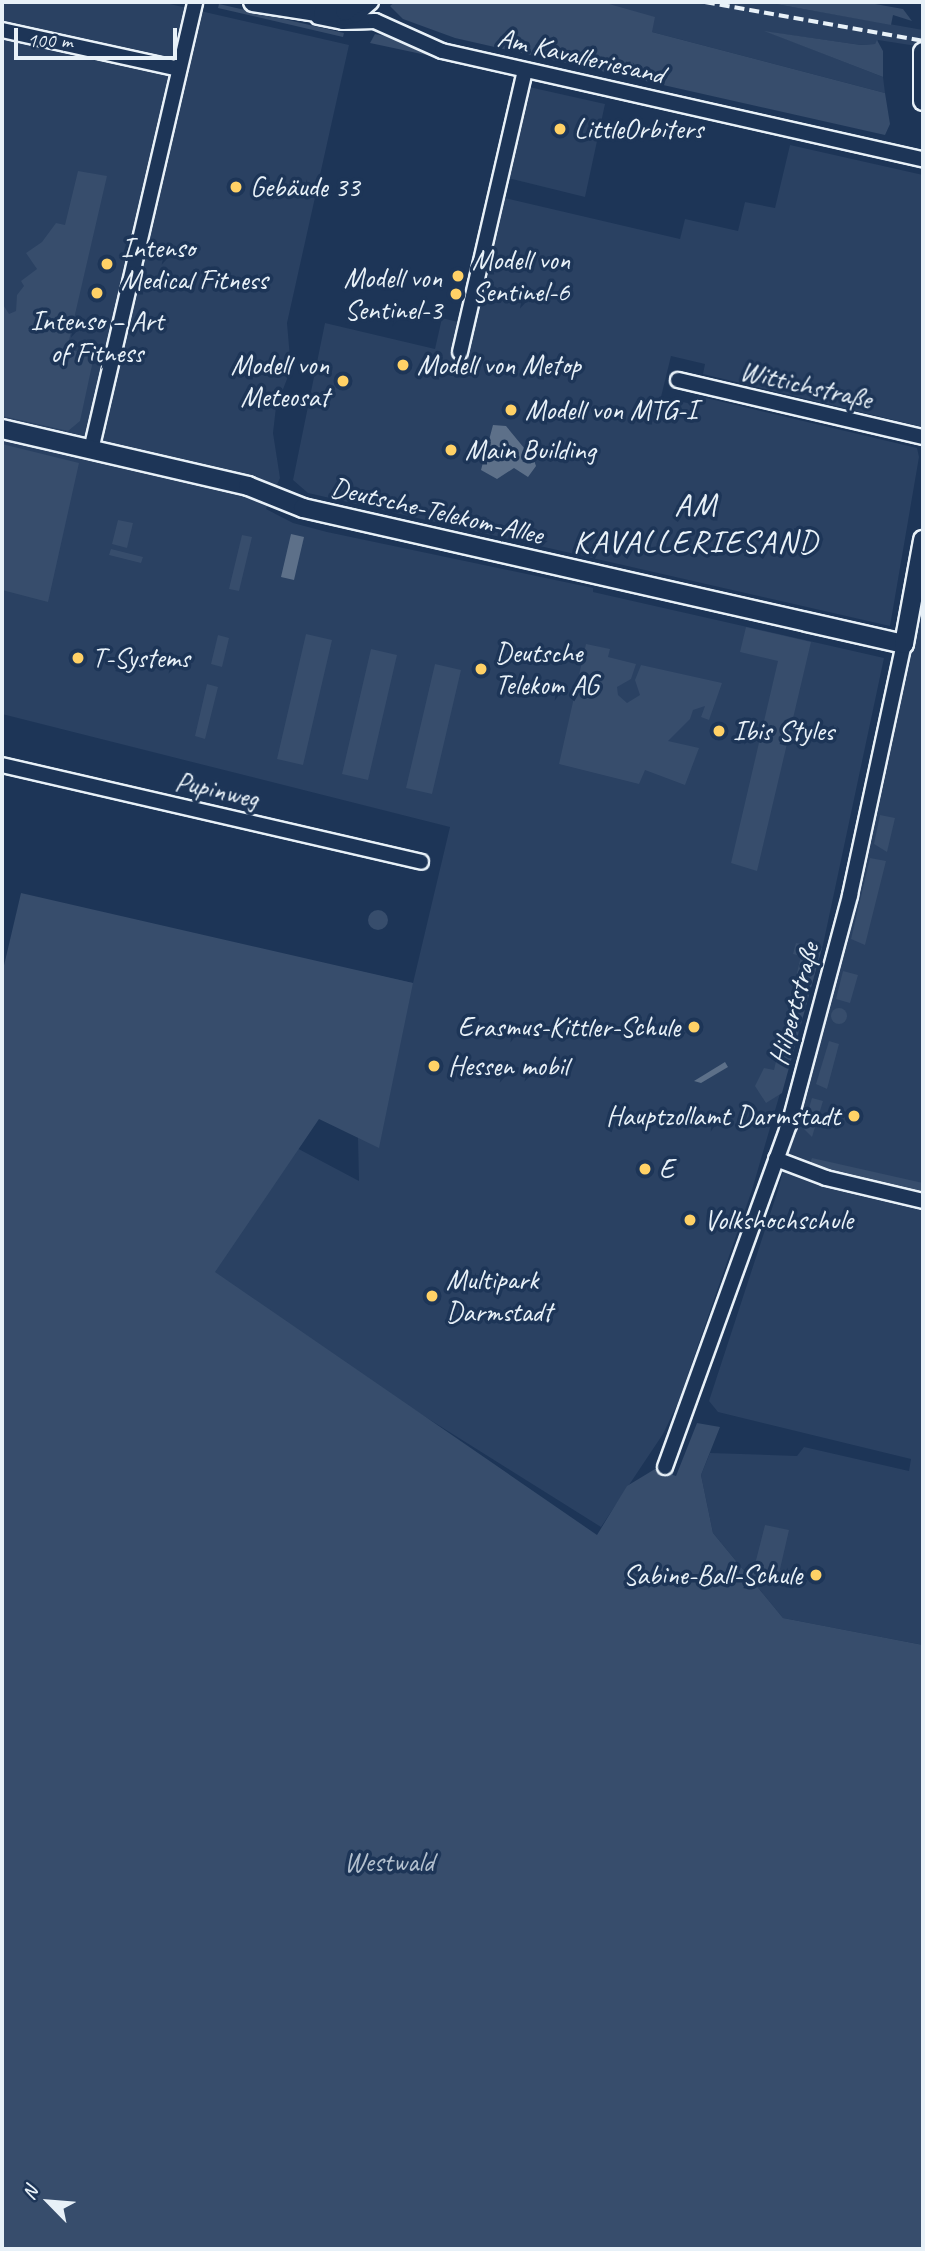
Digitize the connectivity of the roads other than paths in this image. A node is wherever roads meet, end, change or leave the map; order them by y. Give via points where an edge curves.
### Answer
1 (195, 2) edge
2 (253, 2) edge
3 (358, 2) edge
4 (371, 2) edge
5 (310, 13) junction
6 (375, 21) junction
7 (2, 30) edge
8 (923, 53) edge
9 (179, 69) junction
10 (525, 70) junction
11 (923, 101) edge
12 (923, 150) edge
13 (902, 157) junction
14 (923, 159) edge
15 (460, 352) dead end
16 (678, 380) dead end
17 (2, 429) edge
18 (923, 437) edge
19 (92, 450) junction
20 (923, 540) edge
21 (904, 644) junction
22 (2, 765) edge
23 (421, 862) dead end
24 (776, 1159) junction
25 (923, 1201) edge
26 (665, 1467) dead end

1 - 9 street
2 - 5 main road, Am Kavalleriesand
3 - 5 main road via 340,12
4 - 5 street via 350,17
4 - 6 street
5 - 6 street, Am Kavalleriesand via 342,22
6 - 10 street, Am Kavalleriesand via 442,51
7 - 9 street
8 - 11 main road
9 - 19 street
10 - 13 street, Am Kavalleriesand
10 - 15 street
12 - 13 street
13 - 14 street, Am Kavalleriesand
16 - 18 street, Wittichstraße
17 - 19 main road, Deutsche-Telekom-Allee
19 - 21 main road, Deutsche-Telekom-Allee via 264,490 303,508
20 - 21 main road, Hilpertstraße
21 - 24 street, Hilpertstraße via 841,930
22 - 23 street, Pupinweg
24 - 25 street via 826,1178
24 - 26 street, Hilpertstraße

